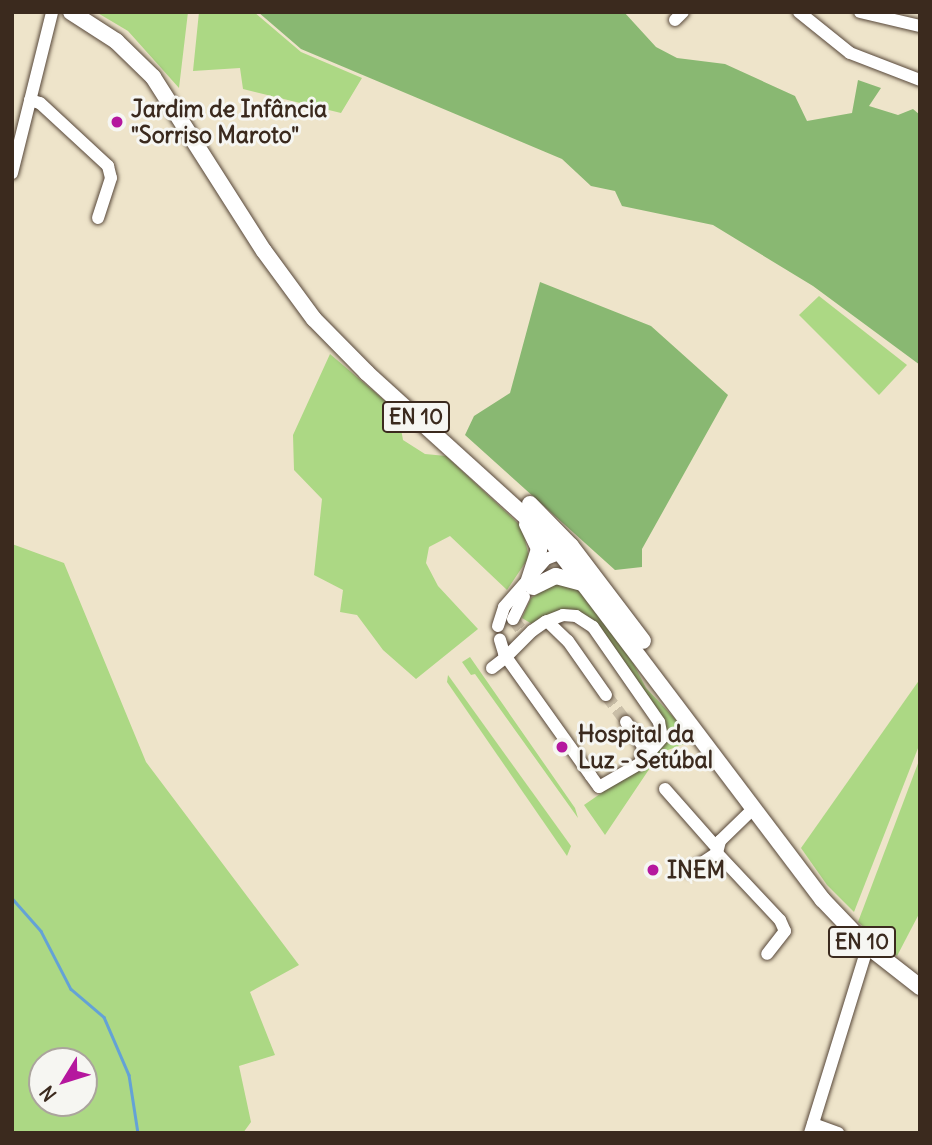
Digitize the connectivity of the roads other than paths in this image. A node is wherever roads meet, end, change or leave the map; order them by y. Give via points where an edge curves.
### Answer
1 (52, 12) edge
2 (71, 12) edge
3 (799, 12) edge
4 (860, 12) edge
5 (920, 26) edge
6 (920, 80) edge
7 (30, 100) junction
8 (12, 173) edge
9 (98, 218) dead end
10 (279, 272) junction
11 (504, 494) junction
12 (568, 554) junction
13 (531, 583) junction
14 (589, 588) junction
15 (513, 619) dead end
16 (547, 621) junction
17 (506, 657) junction
18 (492, 668) dead end
19 (606, 695) tunnel mouth
20 (626, 722) tunnel mouth
21 (641, 762) junction
22 (665, 789) dead end
23 (754, 808) junction
24 (717, 850) junction
25 (690, 871) dead end
26 (813, 888) junction
27 (868, 946) junction
28 (767, 954) dead end
29 (920, 987) edge
30 (811, 1128) edge
31 (838, 1133) edge

1 - 7 street
2 - 10 main road, EN 10 via 116,41 153,77
3 - 6 street via 850,52
4 - 5 street
7 - 8 street
7 - 9 street via 40,103 108,166 111,178
10 - 11 main road, EN 10 via 353,360
10 - 12 main road, EN 10 via 351,351 519,494
11 - 12 main road, EN 10
11 - 13 main road via 538,544
12 - 13 street via 550,556
12 - 14 main road, EN 10
12 - 26 main road, EN 10 via 639,636
13 - 14 main road via 565,576
13 - 15 street
13 - 17 street via 504,607 499,633
14 - 23 main road, EN 10
16 - 17 street via 527,631
16 - 19 street via 562,634
16 - 21 street via 563,615 588,622 659,722 658,746
17 - 18 street
17 - 21 street via 599,787
20 - 21 street via 643,746
22 - 24 street
23 - 24 street
23 - 26 main road, EN 10
24 - 25 street
24 - 28 street via 780,920 785,931
26 - 27 main road, EN 10
27 - 29 main road, EN 10
27 - 30 street
30 - 31 street

